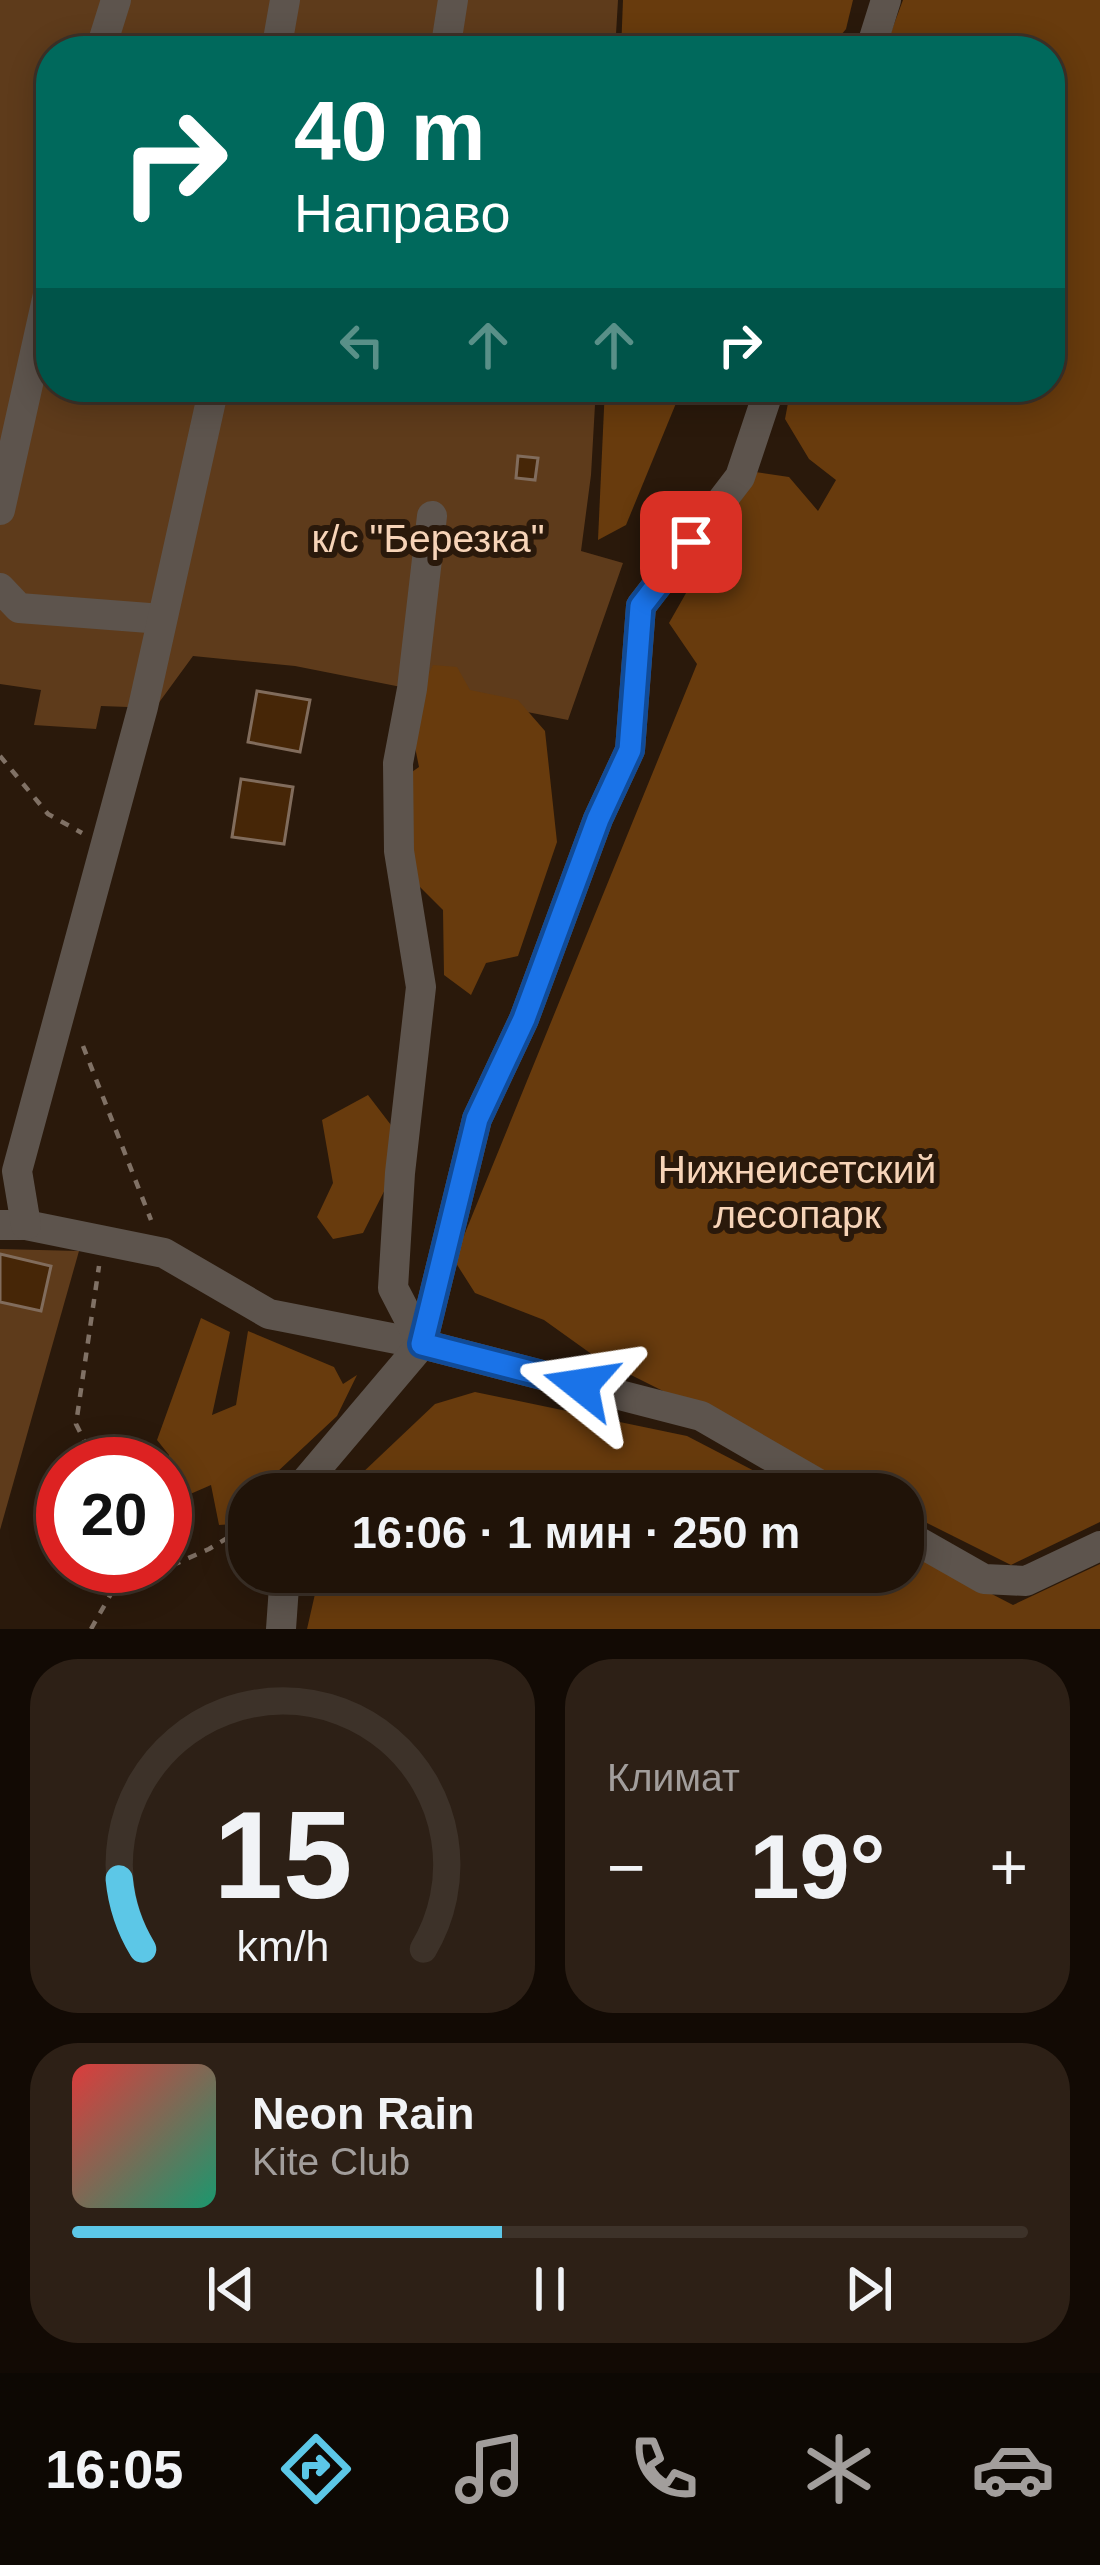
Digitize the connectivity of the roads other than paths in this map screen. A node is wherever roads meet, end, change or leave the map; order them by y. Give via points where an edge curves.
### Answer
1 (116, 0) edge
2 (285, 0) edge
3 (454, 0) edge
4 (886, 0) edge
5 (105, 36) edge
6 (279, 36) edge
7 (448, 36) edge
8 (875, 36) edge
9 (36, 348) edge
10 (211, 402) edge
11 (765, 402) edge
12 (0, 510) edge
13 (432, 516) dead end
14 (0, 588) edge
15 (162, 619) junction
16 (13, 1225) edge
17 (422, 1344) junction
18 (313, 1473) edge
19 (800, 1473) edge
20 (924, 1545) edge
21 (1100, 1546) edge
22 (284, 1593) edge
23 (281, 1629) edge

1 - 5 lane
2 - 6 lane
3 - 7 lane
4 - 8 lane
9 - 12 lane
10 - 15 lane
11 - 17 lane via 740,477 641,606 630,750 477,1119
13 - 17 lane via 398,763 399,850 421,987 393,1288
14 - 15 lane via 19,608
15 - 16 lane via 17,1172
16 - 17 lane via 164,1253 269,1314
17 - 18 lane
17 - 19 lane via 701,1416
20 - 21 lane via 983,1580 1026,1581
22 - 23 lane

